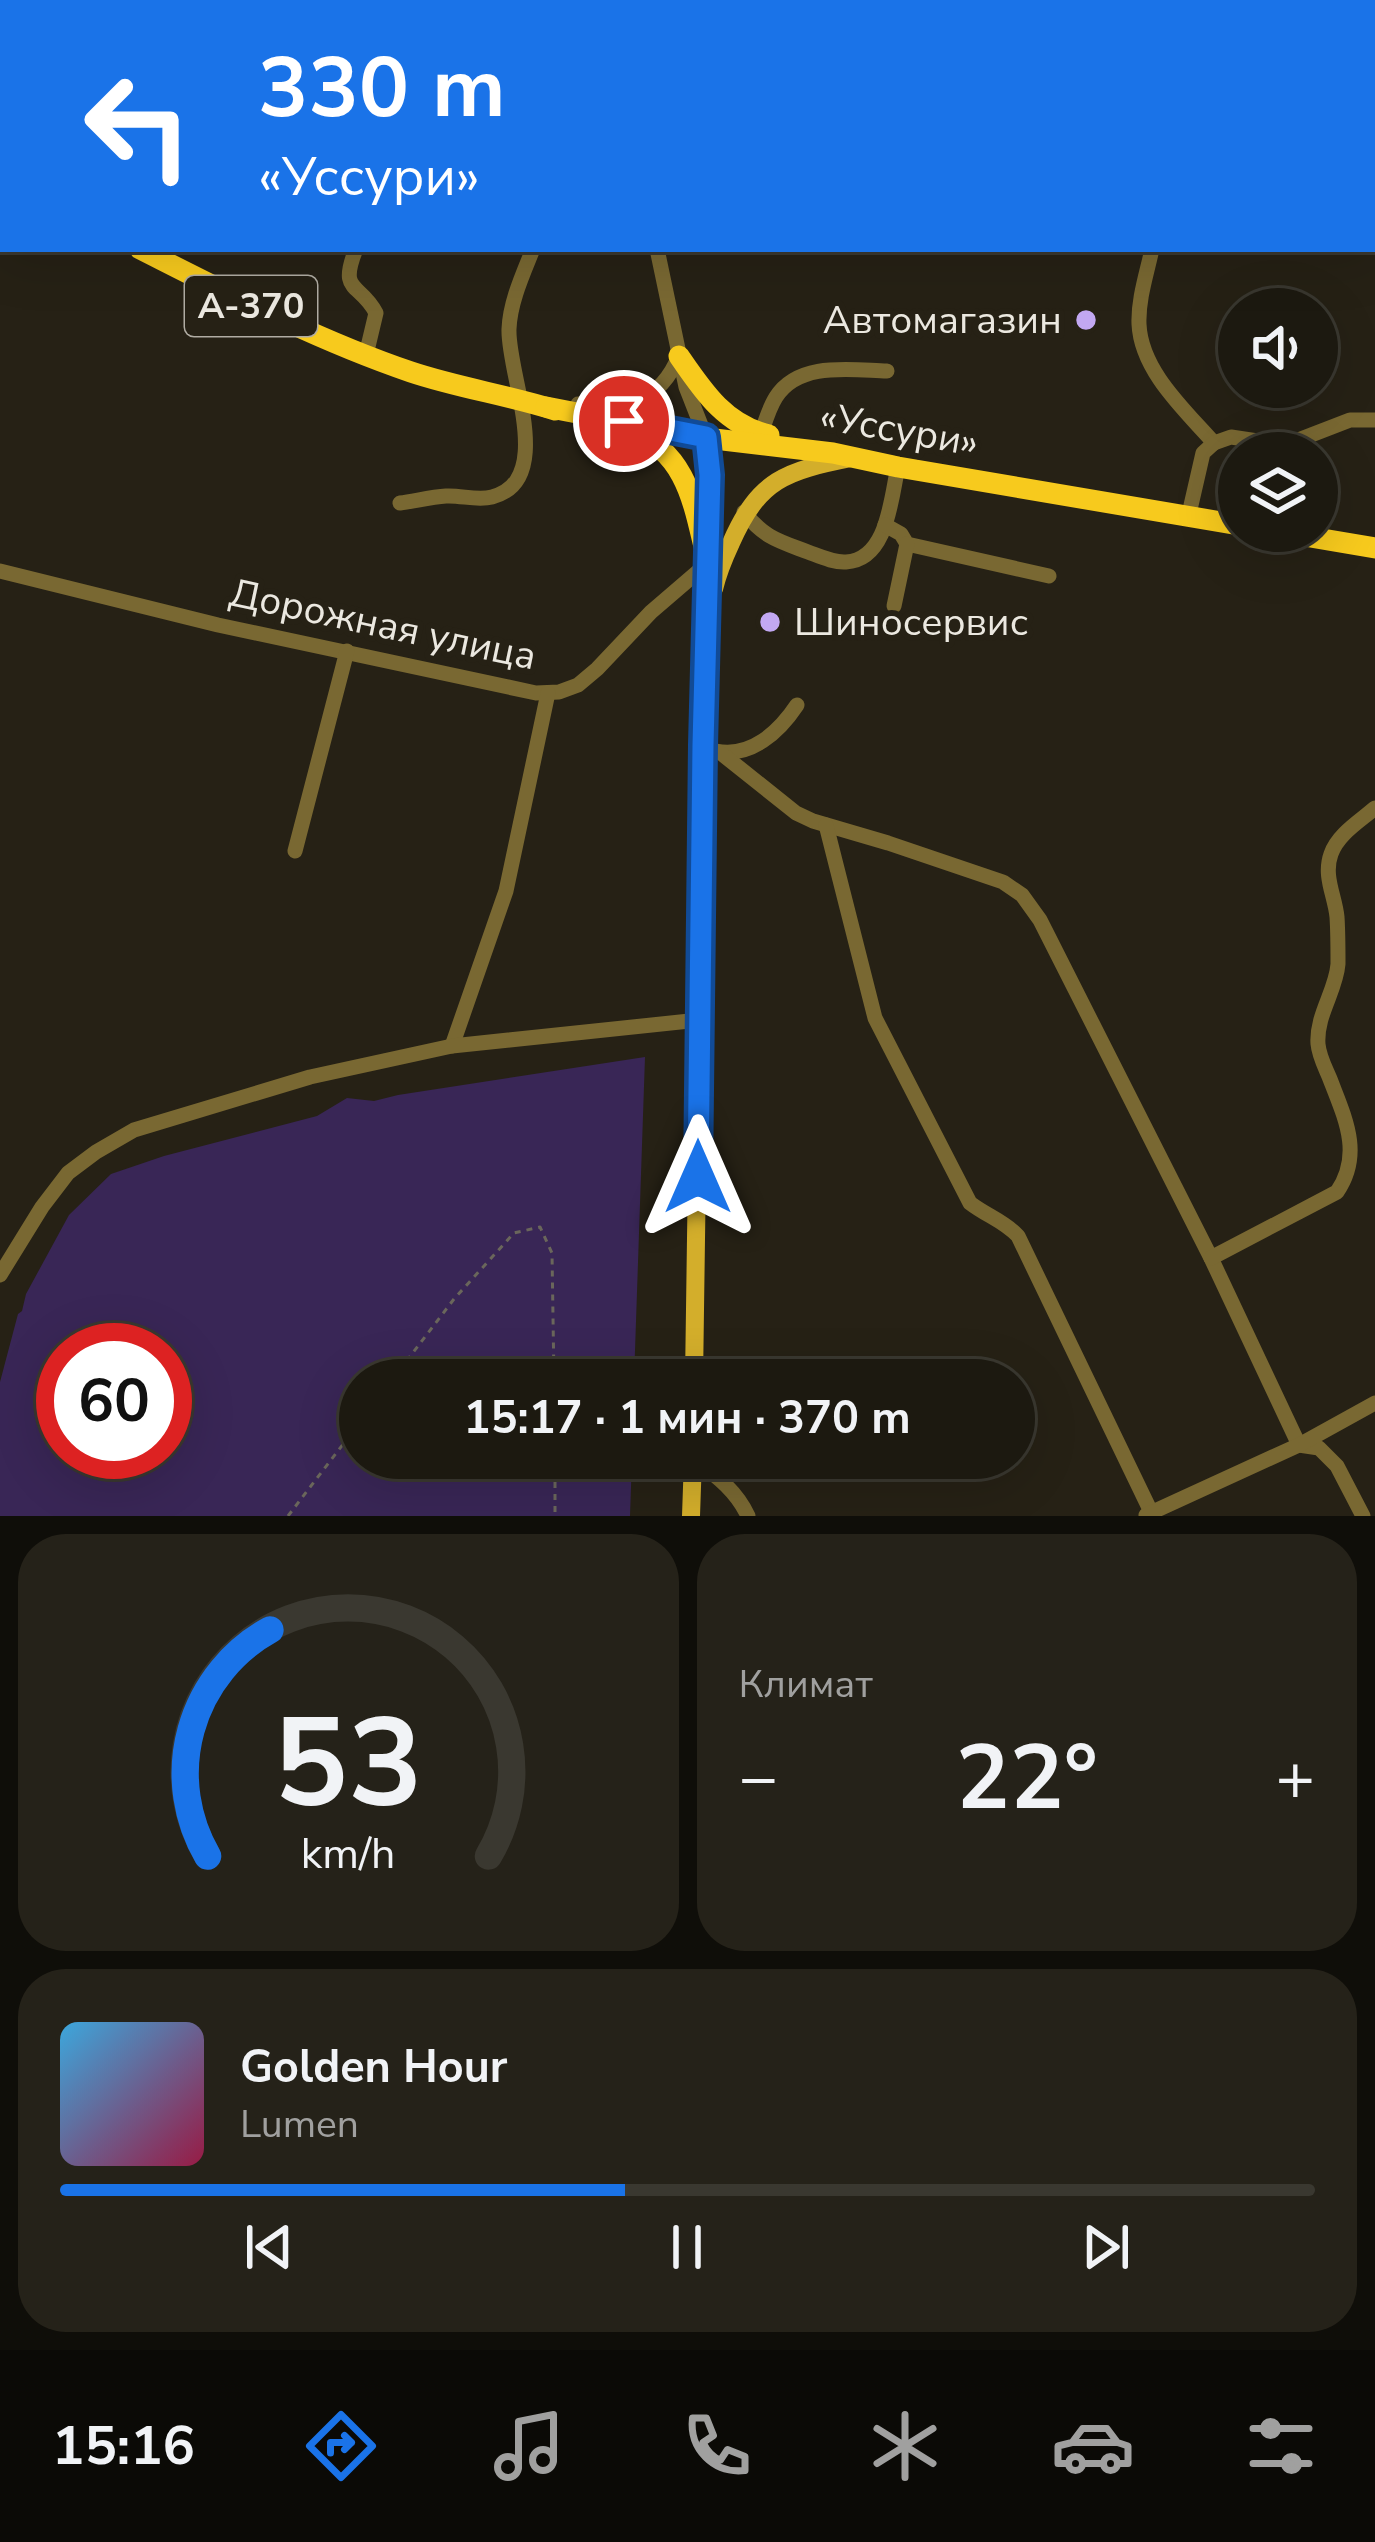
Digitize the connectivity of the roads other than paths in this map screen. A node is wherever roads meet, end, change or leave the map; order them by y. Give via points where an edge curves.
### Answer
1 (146, 252) edge
2 (355, 252) edge
3 (530, 252) edge
4 (658, 252) edge
5 (1150, 252) edge
6 (366, 355) junction
7 (679, 356) junction
8 (887, 371) dead end
9 (520, 400) junction
10 (546, 407) junction
11 (1375, 420) edge
12 (761, 434) junction
13 (706, 437) junction
14 (1214, 443) junction
15 (843, 455) junction
16 (898, 467) junction
17 (400, 503) dead end
18 (744, 512) junction
19 (1190, 514) junction
20 (1218, 520) edge
21 (885, 525) junction
22 (1338, 542) edge
23 (907, 544) junction
24 (1375, 548) edge
25 (708, 563) junction
26 (0, 571) edge
27 (1049, 576) dead end
28 (894, 605) dead end
29 (706, 616) junction
30 (347, 651) junction
31 (548, 693) junction
32 (797, 705) dead end
33 (703, 745) junction
34 (722, 754) junction
35 (1375, 808) edge
36 (826, 825) junction
37 (295, 851) dead end
38 (699, 1020) junction
39 (452, 1046) junction
40 (1211, 1258) junction
41 (0, 1275) edge
42 (694, 1359) edge
43 (1375, 1402) edge
44 (1299, 1444) junction
45 (692, 1479) edge
46 (721, 1479) edge
47 (1150, 1514) edge
48 (691, 1516) edge
49 (748, 1516) edge
50 (1363, 1516) edge

1 - 6 highway, А-370
2 - 6 street via 350,283 376,313
3 - 9 street via 508,326
4 - 7 street
5 - 14 street via 1140,307 1143,346
6 - 9 highway, А-370
7 - 9 street via 668,380 640,400
7 - 12 highway via 725,415
7 - 13 street
8 - 12 street via 800,377 777,395
9 - 10 highway, А-370
9 - 17 street via 520,479 492,496
10 - 13 highway, «Уссури» / А-370
10 - 25 highway via 661,446 691,496
11 - 14 street via 1350,420 1293,442
12 - 15 highway
13 - 15 highway, «Уссури» / А-370
13 - 25 main road
14 - 19 street via 1203,453
15 - 16 highway, «Уссури» / А-370
15 - 18 main road via 787,476
16 - 19 highway, «Уссури» / А-370
16 - 21 street
18 - 21 street via 771,538 845,562 868,553
18 - 29 main road
19 - 20 highway, «Уссури» / А-370
21 - 23 street
22 - 24 highway
23 - 27 street
23 - 28 street
25 - 29 main road
25 - 31 street, Дорожная улица via 578,685
26 - 30 street, Дорожная улица
29 - 33 main road
30 - 31 street, Дорожная улица
30 - 37 street
31 - 39 street via 506,892
32 - 34 street via 772,735
33 - 34 street
33 - 38 main road
34 - 36 street via 796,813
35 - 40 street via 1329,857 1338,969 1318,1042 1353,1152 1346,1179 1337,1192
36 - 40 street via 1022,895
36 - 47 street via 875,1018 970,1203 1018,1236
38 - 39 street
38 - 42 main road
39 - 41 street via 310,1077 134,1130 68,1173
40 - 44 street
43 - 44 street
44 - 47 street
44 - 50 street via 1319,1448 1337,1466
45 - 48 main road
46 - 49 street

